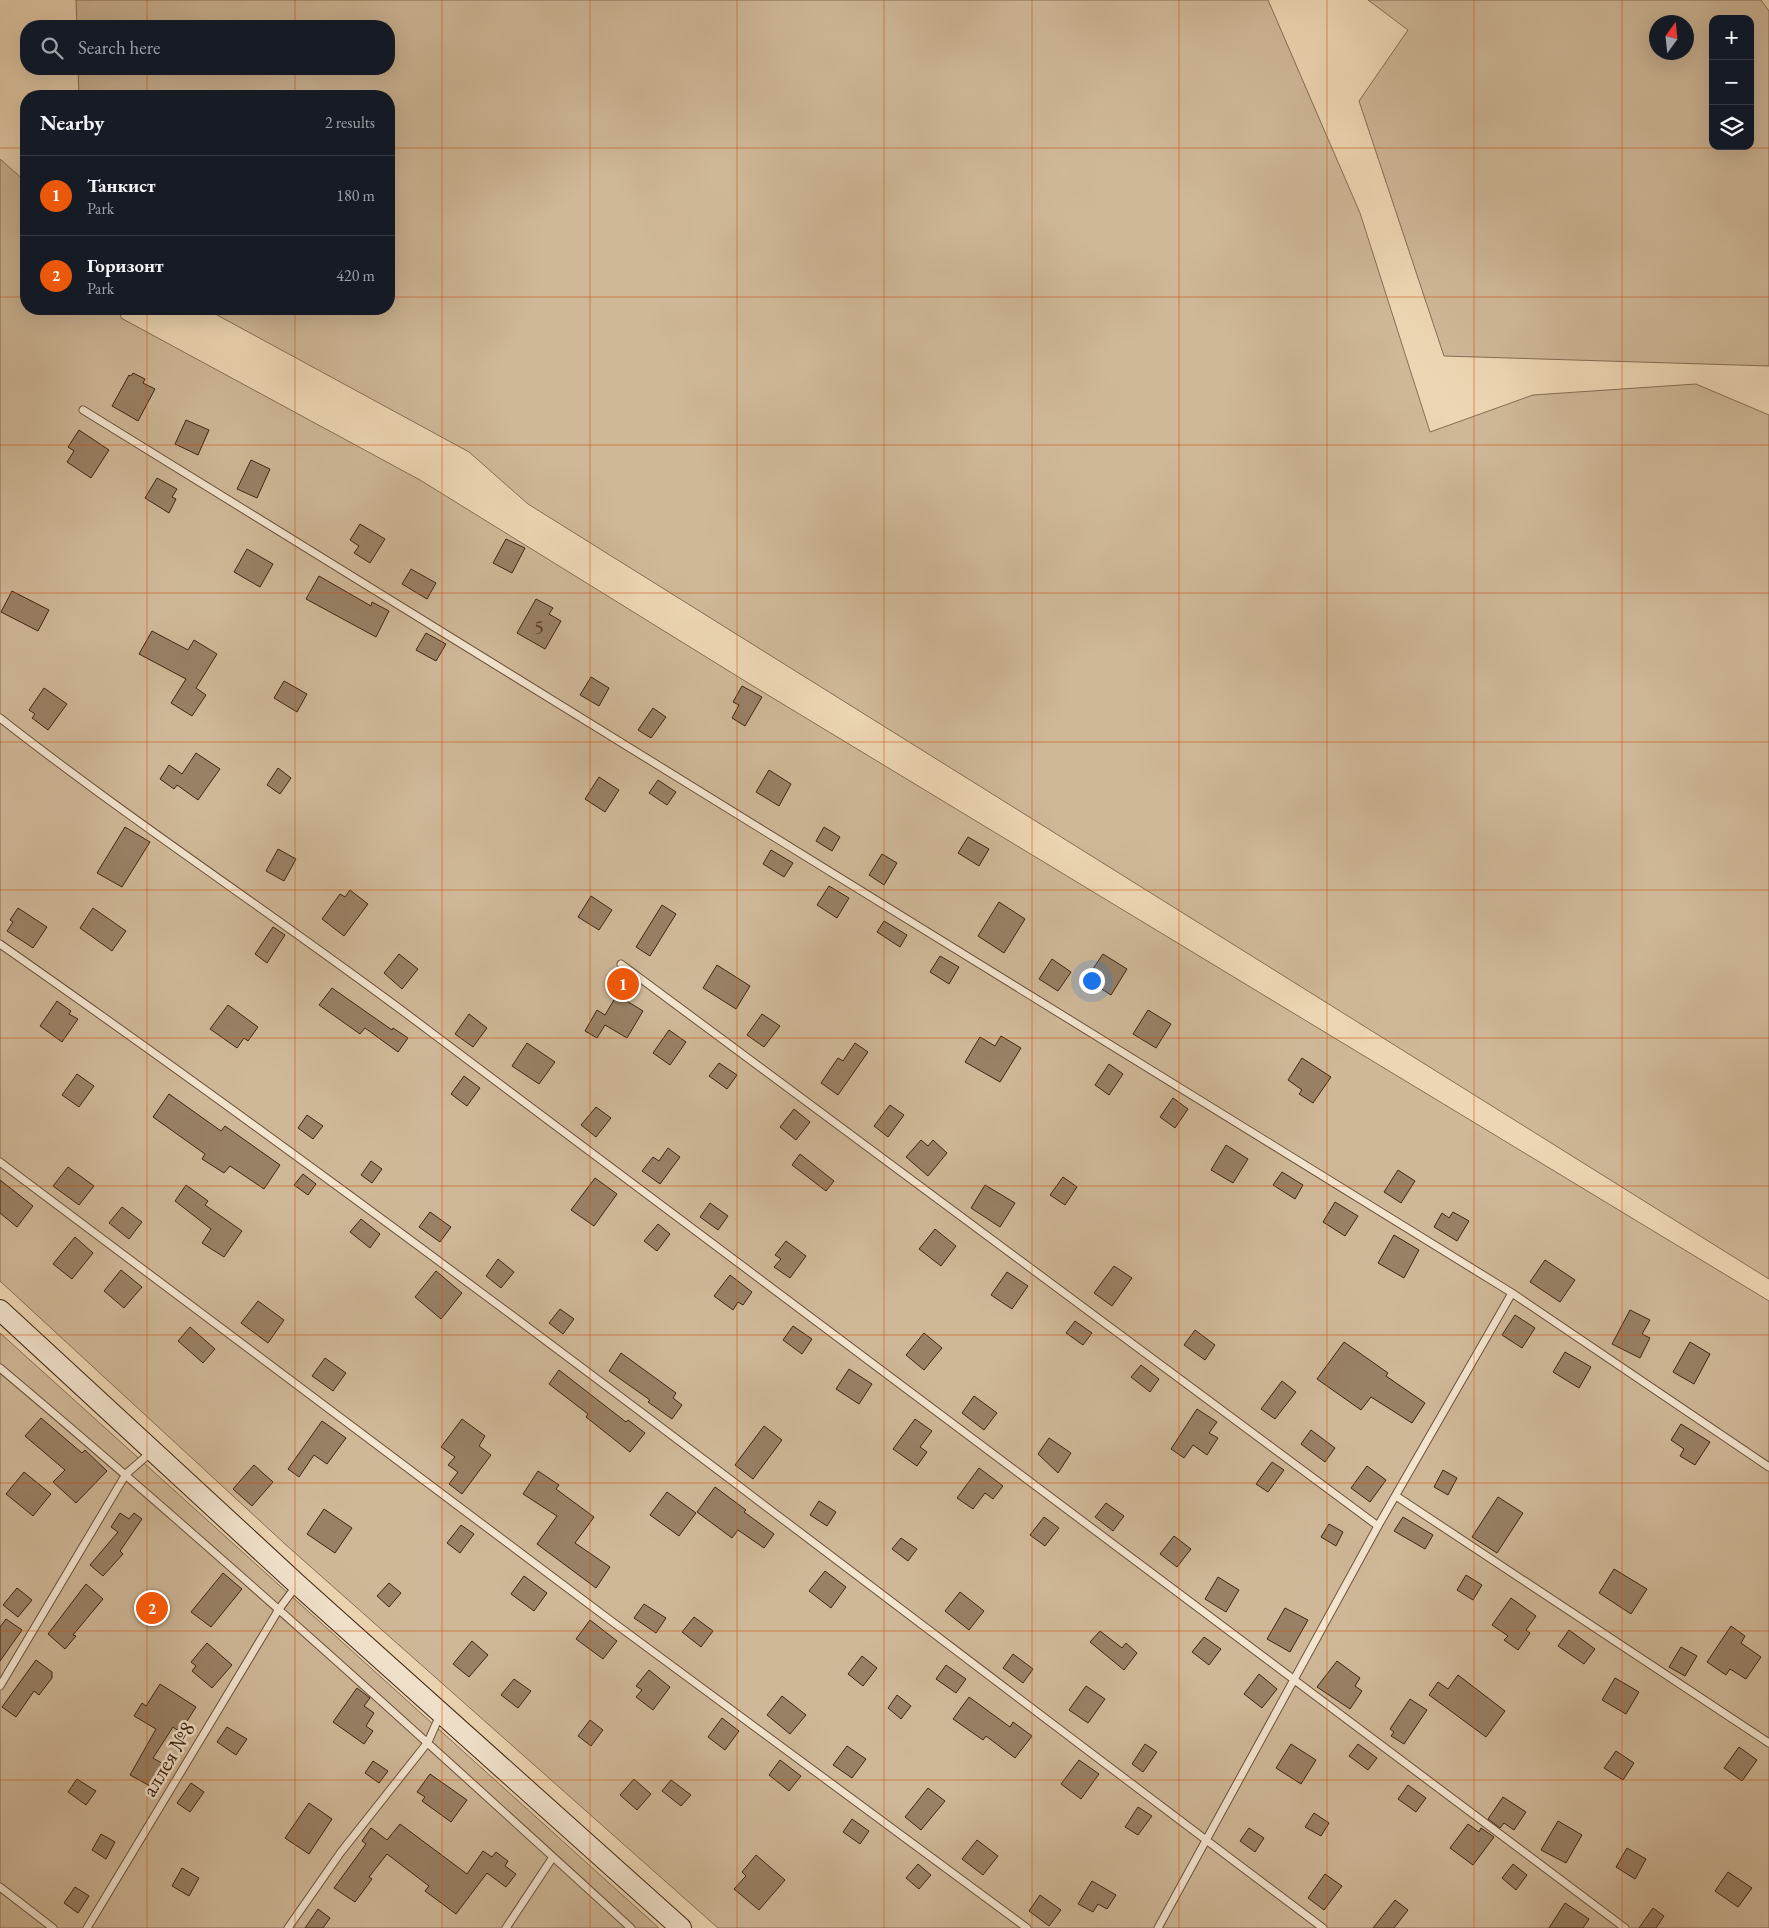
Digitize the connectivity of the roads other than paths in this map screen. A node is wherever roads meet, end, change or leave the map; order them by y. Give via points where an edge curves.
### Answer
1 (83, 410) dead end
2 (0, 718) edge
3 (0, 944) edge
4 (621, 964) dead end
5 (0, 1162) edge
6 (1512, 1293) junction
7 (0, 1310) edge
8 (0, 1368) edge
9 (153, 1451) junction
10 (1769, 1467) edge
11 (126, 1474) junction
12 (1396, 1496) junction
13 (1378, 1526) junction
14 (297, 1584) junction
15 (279, 1609) junction
16 (1293, 1682) junction
17 (0, 1686) edge
18 (441, 1713) junction
19 (428, 1742) junction
20 (1769, 1743) edge
21 (1206, 1840) junction
22 (553, 1857) junction
23 (0, 1887) edge
24 (53, 1928) edge
25 (88, 1928) edge
26 (288, 1928) edge
27 (506, 1928) edge
28 (631, 1928) edge
29 (681, 1928) edge
30 (1027, 1928) edge
31 (1158, 1928) edge
32 (1323, 1928) edge
33 (1625, 1928) edge

1 - 6 lane
2 - 16 lane via 60,765 420,1023
3 - 21 lane via 169,1062 408,1237
4 - 13 lane
5 - 30 lane
6 - 10 lane
6 - 12 lane
7 - 9 street
8 - 11 lane
9 - 11 lane
9 - 14 street
11 - 15 lane
11 - 17 lane
12 - 13 lane
12 - 20 lane
13 - 16 lane
14 - 15 lane, аллея №8
14 - 18 street
15 - 19 lane
15 - 25 lane, аллея №8
16 - 21 lane
16 - 33 lane
18 - 19 lane
18 - 29 street
19 - 22 lane
19 - 26 lane via 341,1852
21 - 31 lane
21 - 32 lane
22 - 27 lane
22 - 28 lane
23 - 24 lane

